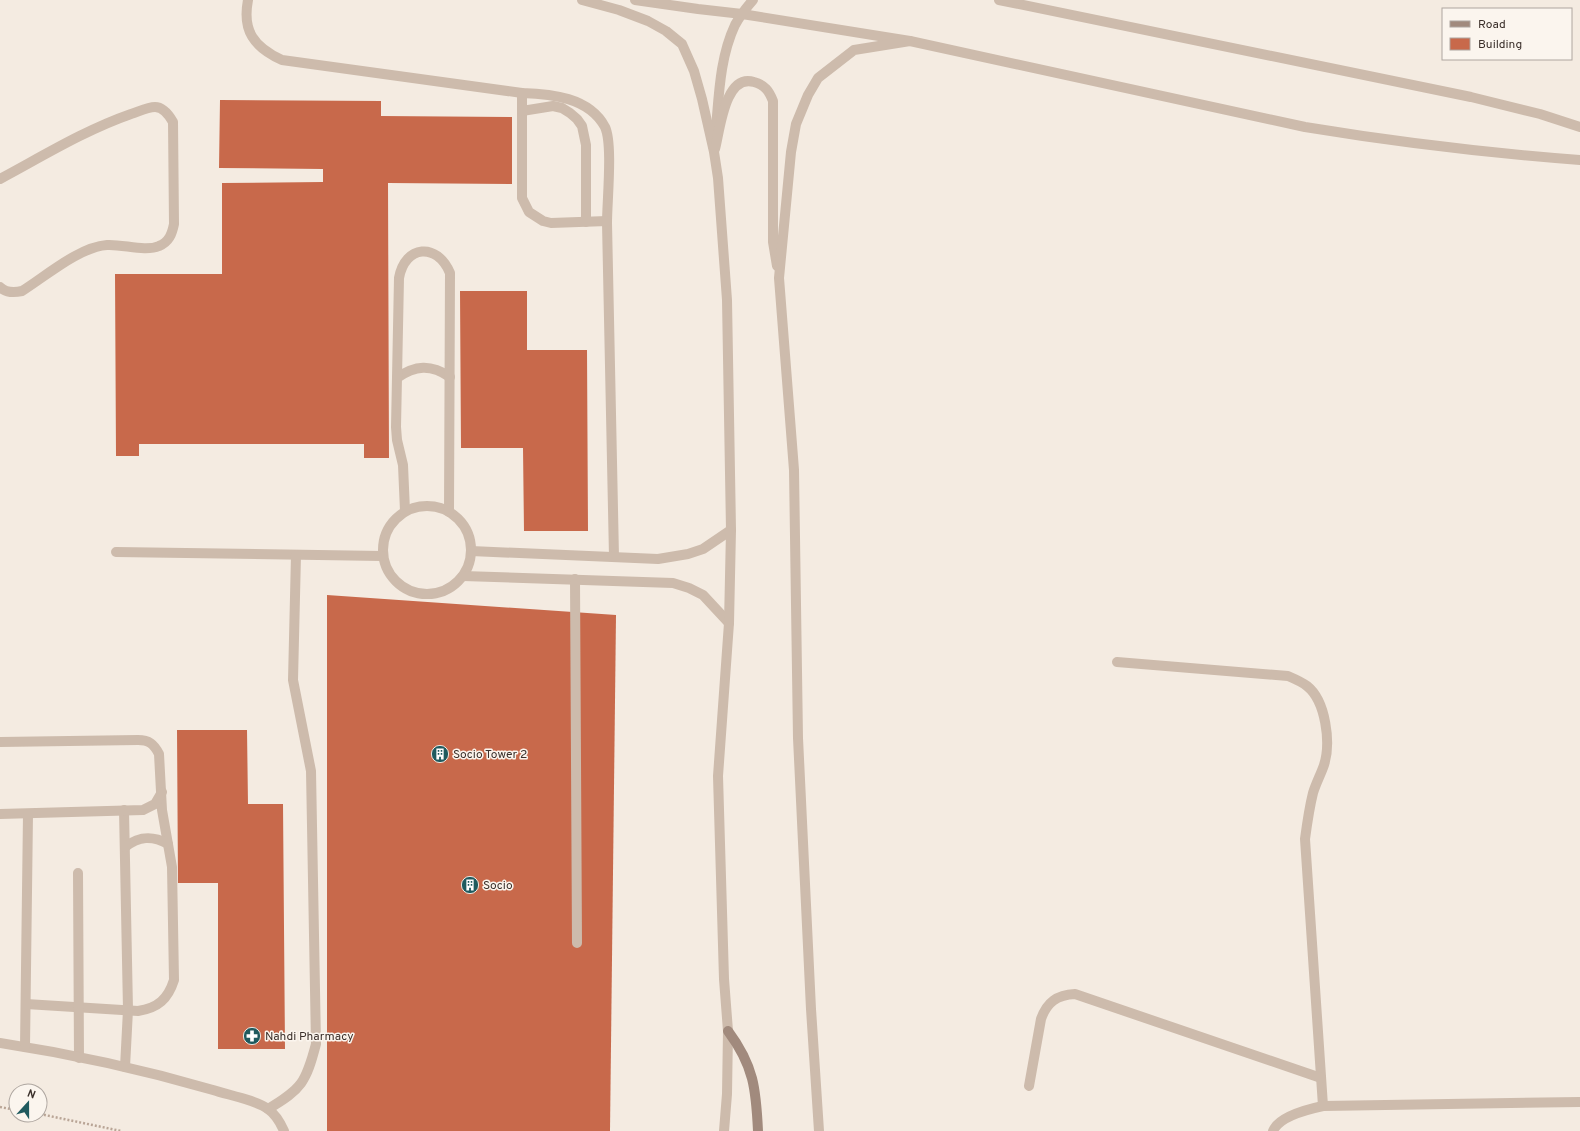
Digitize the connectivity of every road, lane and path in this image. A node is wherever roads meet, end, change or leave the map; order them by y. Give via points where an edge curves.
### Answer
1 (248, 0) edge
2 (582, 0) edge
3 (635, 0) edge
4 (753, 0) edge
5 (999, 0) edge
6 (742, 14) junction
7 (910, 41) junction
8 (522, 93) junction
9 (522, 111) junction
10 (1580, 127) edge
11 (714, 152) junction
12 (1580, 160) edge
13 (0, 179) edge
14 (607, 221) junction
15 (586, 222) junction
16 (779, 278) junction
17 (0, 287) edge
18 (450, 377) junction
19 (397, 378) junction
20 (405, 511) junction
21 (449, 512) junction
22 (731, 530) junction
23 (471, 551) junction
24 (116, 552) dead end
25 (296, 555) junction
26 (382, 556) junction
27 (614, 557) junction
28 (463, 576) junction
29 (575, 579) junction
30 (729, 623) junction
31 (1116, 662) dead end
32 (0, 742) edge
33 (162, 792) junction
34 (124, 810) junction
35 (0, 814) edge
36 (28, 814) junction
37 (168, 844) junction
38 (125, 847) junction
39 (78, 873) dead end
40 (577, 943) dead end
41 (26, 1004) junction
42 (78, 1007) junction
43 (128, 1010) junction
44 (728, 1031) junction
45 (0, 1043) edge
46 (25, 1047) junction
47 (79, 1058) junction
48 (125, 1067) junction
49 (1321, 1078) junction
50 (1029, 1086) dead end
51 (1580, 1102) edge
52 (1323, 1106) junction
53 (268, 1109) junction
54 (48, 1116) edge
55 (121, 1131) edge
56 (284, 1131) edge
57 (724, 1131) edge
58 (758, 1131) edge
59 (819, 1131) edge
60 (1273, 1131) edge

1 - 8 street via 248,29 256,43 282,60
2 - 11 street via 619,10 648,22 666,31 682,44 694,71
3 - 6 street
4 - 6 street
5 - 10 street via 1471,97
6 - 7 street
6 - 11 street via 730,39 722,69
7 - 12 street via 1305,127 1363,137
7 - 16 street via 854,50 818,78 808,95 796,124 791,152
8 - 9 street
8 - 14 street via 554,96 577,102 588,109 604,126 608,143
9 - 15 street via 521,190 529,212 551,223
9 - 15 street via 553,106 562,108 582,126 586,145
11 - 16 street via 728,97 737,84 748,80 762,85 769,91 773,101 773,242
11 - 22 street via 727,300
13 - 17 street via 72,140 148,109 156,107 163,110 173,122 174,224 167,241 150,248 96,246 22,291 9,292
14 - 15 street
14 - 27 street
16 - 59 street via 794,470 798,738
18 - 19 street via 433,368 423,367
18 - 19 street via 450,273 446,262 428,251 417,252 407,258 401,267
18 - 21 street
19 - 20 street via 396,427 403,465
20 - 21 street via 420,506 435,507
20 - 26 street via 391,523 383,539
21 - 23 street via 461,522 469,536
22 - 27 street via 703,549 688,554 658,559
22 - 30 street
23 - 27 street
23 - 28 street via 469,564
24 - 25 street
25 - 26 street
25 - 53 street via 294,680 311,771 316,1044 303,1083 288,1097
26 - 28 street via 387,571 396,583 409,591 424,595 439,593
28 - 29 street
29 - 30 street via 673,583 703,595
29 - 40 street
30 - 44 street via 718,776
31 - 49 street via 1288,676 1308,687 1319,703 1325,720 1327,739 1325,763 1313,792 1305,839
32 - 33 street via 144,740 151,743 159,754
33 - 34 street via 155,804 149,808
33 - 37 street via 162,810
34 - 36 street
34 - 38 street
35 - 36 street
36 - 41 street
37 - 38 street via 160,840 142,838
37 - 43 street via 172,867 174,980 166,999 158,1006 148,1010
38 - 43 street
39 - 42 street
41 - 42 street
41 - 46 street
42 - 43 street
42 - 47 street
43 - 48 street
44 - 57 street
44 - 58 main road via 749,1065 754,1084
45 - 46 street
46 - 47 street
47 - 48 street
48 - 53 street via 243,1099
49 - 50 street via 1075,994 1066,994 1050,1002 1044,1010
49 - 52 street
51 - 52 street
52 - 60 street via 1290,1116 1274,1127
53 - 56 street
54 - 55 path

